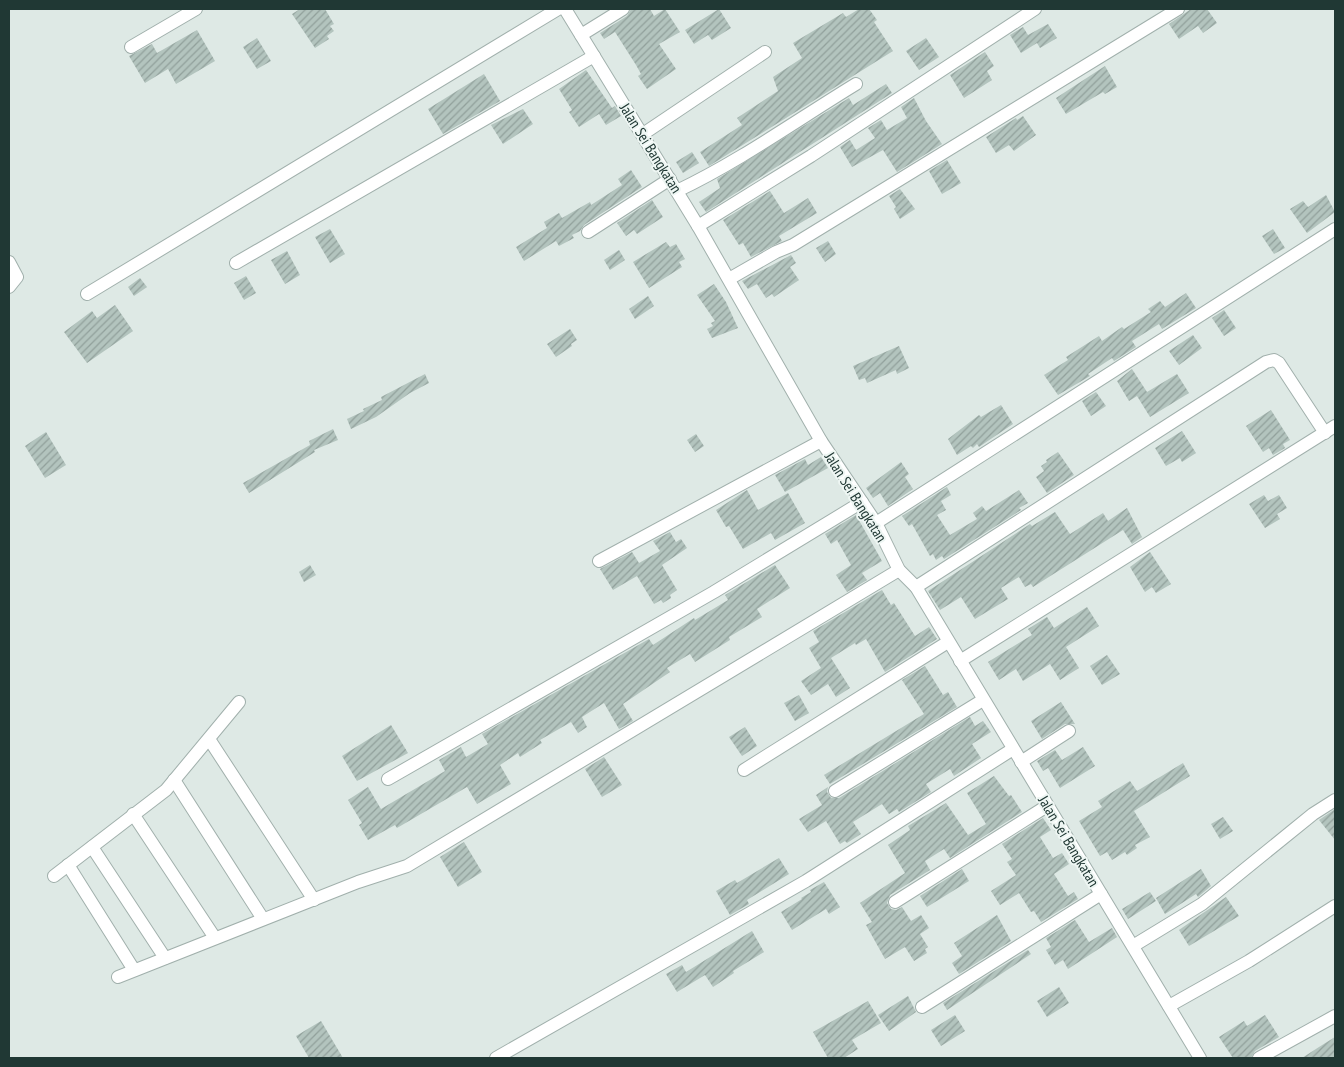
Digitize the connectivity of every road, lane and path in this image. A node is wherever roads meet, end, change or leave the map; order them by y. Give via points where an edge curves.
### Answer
1 (196, 9) edge
2 (558, 9) edge
3 (565, 9) edge
4 (623, 9) edge
5 (1035, 9) edge
6 (1178, 9) edge
7 (581, 35) junction
8 (131, 47) dead end
9 (765, 52) dead end
10 (594, 56) junction
11 (856, 84) dead end
12 (643, 134) junction
13 (670, 179) junction
14 (677, 191) junction
15 (698, 226) junction
16 (1335, 229) edge
17 (588, 232) dead end
18 (9, 262) edge
19 (236, 263) dead end
20 (728, 278) junction
21 (9, 287) edge
22 (87, 294) dead end
23 (1330, 430) edge
24 (821, 441) junction
25 (862, 502) junction
26 (876, 523) junction
27 (599, 561) dead end
28 (899, 570) junction
29 (916, 587) junction
30 (948, 642) junction
31 (960, 661) junction
32 (983, 700) junction
33 (240, 702) dead end
34 (1069, 731) dead end
35 (209, 738) junction
36 (1013, 749) junction
37 (1021, 762) junction
38 (744, 770) dead end
39 (388, 779) dead end
40 (174, 780) junction
41 (835, 791) dead end
42 (1335, 800) edge
43 (1047, 806) junction
44 (134, 814) junction
45 (92, 847) junction
46 (68, 865) junction
47 (54, 876) dead end
48 (1101, 894) junction
49 (314, 900) junction
50 (895, 902) dead end
51 (1335, 906) edge
52 (263, 919) junction
53 (215, 938) junction
54 (1132, 946) junction
55 (165, 958) junction
56 (134, 970) junction
57 (118, 977) dead end
58 (1169, 1006) junction
59 (922, 1007) dead end
60 (1335, 1016) edge
61 (496, 1058) edge
62 (1200, 1058) edge
63 (1259, 1058) edge

1 - 8 street
2 - 22 street
3 - 7 street, Jalan Sei Bangkatan
4 - 7 street
5 - 15 street
6 - 20 street via 792,245
7 - 10 street, Jalan Sei Bangkatan
9 - 12 street
10 - 12 street, Jalan Sei Bangkatan
10 - 19 street
11 - 14 street via 720,170
12 - 13 street, Jalan Sei Bangkatan
13 - 14 street, Jalan Sei Bangkatan
13 - 17 street
14 - 15 street, Jalan Sei Bangkatan
15 - 20 street, Jalan Sei Bangkatan
16 - 26 street
18 - 21 street via 17,277
20 - 24 street, Jalan Sei Bangkatan
23 - 29 street via 1279,363 1274,360 1266,362
23 - 31 street
24 - 25 street, Jalan Sei Bangkatan
24 - 27 street
25 - 26 street, Jalan Sei Bangkatan
25 - 39 street via 714,592
26 - 28 street, Jalan Sei Bangkatan
28 - 29 street, Jalan Sei Bangkatan
28 - 49 street via 407,866
29 - 30 street, Jalan Sei Bangkatan
30 - 31 street, Jalan Sei Bangkatan
30 - 38 street
31 - 32 street, Jalan Sei Bangkatan
32 - 36 street, Jalan Sei Bangkatan
32 - 41 street
33 - 35 street
34 - 37 street
35 - 40 street
35 - 49 street
36 - 37 street, Jalan Sei Bangkatan
36 - 61 street via 797,886
37 - 43 street, Jalan Sei Bangkatan
40 - 44 street
40 - 52 street
42 - 54 street via 1313,814 1202,904
43 - 48 street, Jalan Sei Bangkatan
43 - 50 street
44 - 45 street
44 - 53 street
45 - 46 street
45 - 55 street
46 - 47 street
46 - 56 street
48 - 54 street, Jalan Sei Bangkatan
48 - 59 street
49 - 52 street
51 - 58 street via 1249,961
52 - 53 street
53 - 55 street
54 - 58 street, Jalan Sei Bangkatan
55 - 56 street
56 - 57 street
58 - 62 street, Jalan Sei Bangkatan
60 - 63 street

